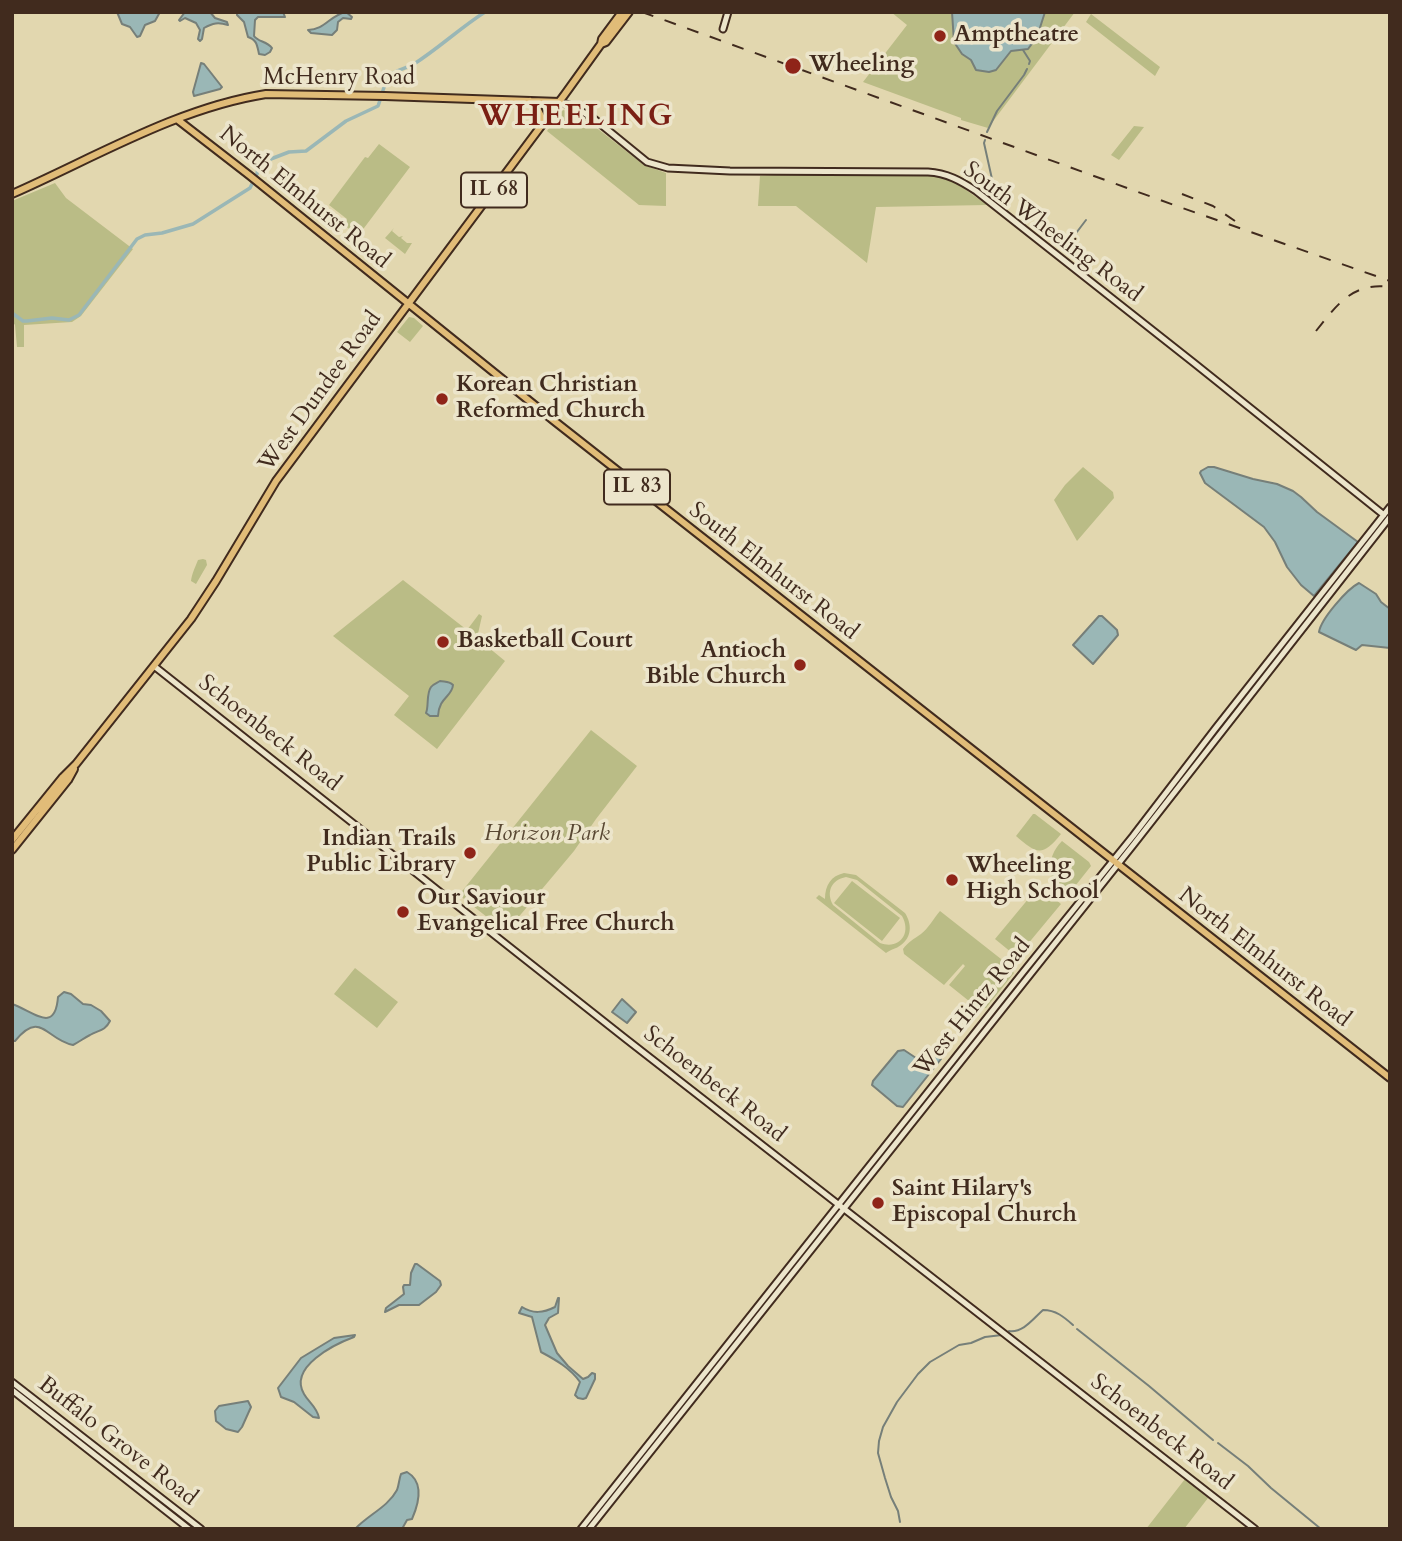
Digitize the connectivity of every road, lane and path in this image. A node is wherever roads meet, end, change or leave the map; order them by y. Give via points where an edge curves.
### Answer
1 (622, 12) edge
2 (629, 12) edge
3 (728, 12) edge
4 (723, 29) dead end
5 (601, 44) junction
6 (530, 101) junction
7 (559, 102) junction
8 (178, 120) junction
9 (544, 122) junction
10 (12, 194) edge
11 (408, 304) junction
12 (1390, 507) edge
13 (1388, 518) edge
14 (154, 666) junction
15 (76, 764) junction
16 (12, 840) edge
17 (12, 850) edge
18 (1115, 864) junction
19 (1390, 1078) edge
20 (842, 1207) junction
21 (12, 1382) edge
22 (12, 1390) edge
23 (190, 1529) edge
24 (201, 1529) edge
25 (581, 1529) edge
26 (590, 1529) edge
27 (1255, 1529) edge

1 - 5 main road, West Dundee Road / IL 68
2 - 5 main road, West Dundee Road / IL 68
3 - 4 main road
5 - 7 main road, West Dundee Road / IL 68
6 - 7 main road, McHenry Road
6 - 8 main road, McHenry Road via 266,94 216,104
6 - 9 main road
7 - 9 main road, West Dundee Road / IL 68
7 - 13 main road, South Wheeling Road via 593,118 646,162 668,168 951,176 976,191
8 - 10 main road, McHenry Road
8 - 11 main road, North Elmhurst Road / IL 83
9 - 11 main road, West Dundee Road / IL 68
11 - 14 main road, West Dundee Road / IL 68 via 276,481 204,600
11 - 18 main road, South Elmhurst Road / IL 83
12 - 13 main road, West Hintz Road
13 - 18 main road, West Hintz Road
14 - 15 main road, West Dundee Road / IL 68
14 - 20 main road, Schoenbeck Road
15 - 16 main road, IL 68
15 - 17 main road, IL 68
18 - 19 main road, North Elmhurst Road / IL 83
18 - 20 main road, West Hintz Road
20 - 25 main road, West Hintz Road
20 - 26 main road, West Hintz Road
20 - 27 main road, Schoenbeck Road
21 - 24 main road, Buffalo Grove Road
22 - 23 main road, Buffalo Grove Road

